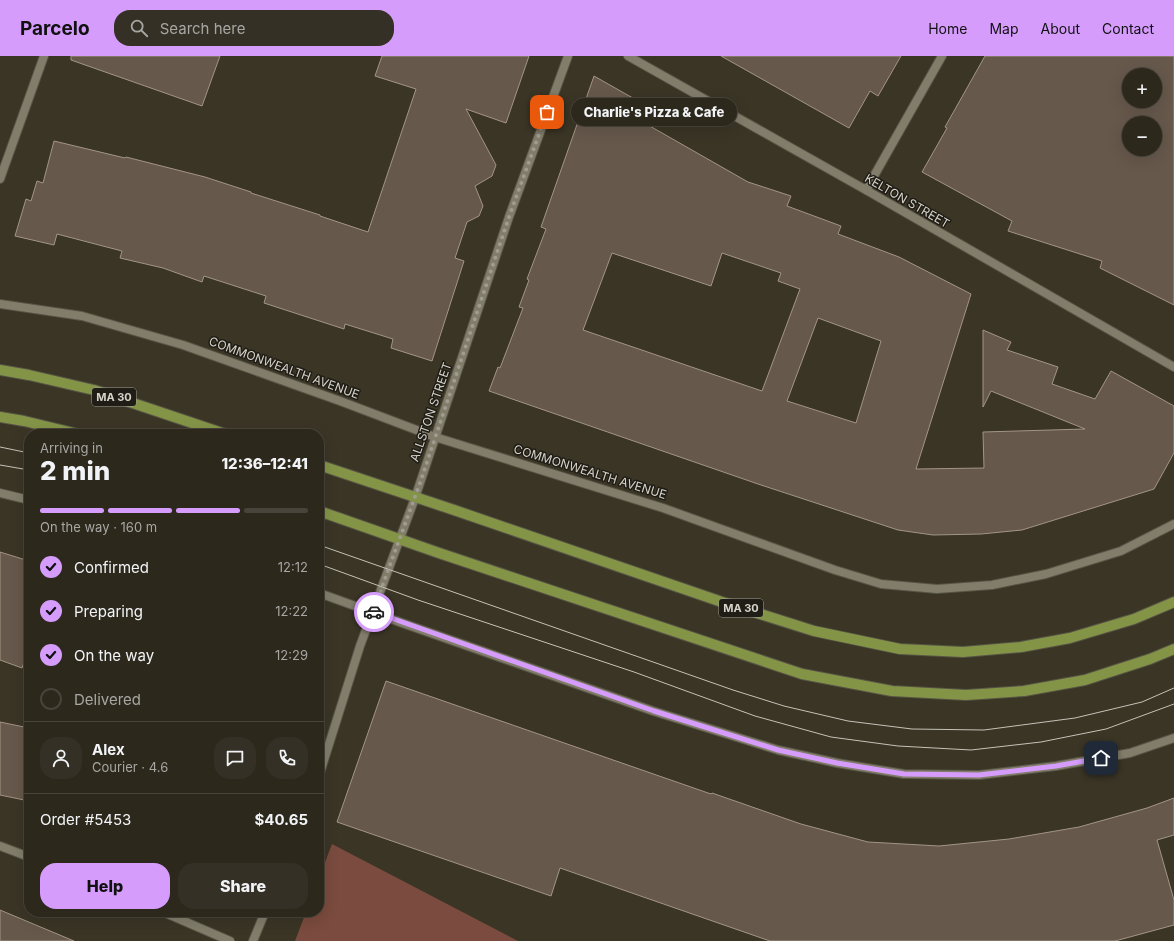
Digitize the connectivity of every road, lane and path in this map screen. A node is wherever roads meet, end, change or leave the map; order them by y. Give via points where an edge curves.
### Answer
1 (44, 56) edge
2 (568, 56) edge
3 (628, 56) edge
4 (942, 56) edge
5 (0, 180) edge
6 (866, 190) junction
7 (0, 304) edge
8 (1174, 367) edge
9 (0, 370) edge
10 (0, 417) edge
11 (59, 429) edge
12 (210, 429) edge
13 (435, 437) junction
14 (324, 468) edge
15 (0, 493) edge
16 (415, 498) junction
17 (24, 499) edge
18 (324, 513) edge
19 (1174, 524) edge
20 (400, 539) junction
21 (324, 595) edge
22 (1174, 602) edge
23 (373, 612) junction
24 (1174, 649) edge
25 (1174, 738) edge
26 (324, 760) edge
27 (0, 846) edge
28 (24, 855) edge
29 (175, 917) edge
30 (263, 917) edge
31 (230, 941) edge
32 (253, 941) edge

1 - 5 street
2 - 13 street, ALLSTON STREET via 509,217
3 - 6 street, KELTON STREET
4 - 6 street
6 - 8 street, KELTON STREET
7 - 13 street, COMMONWEALTH AVENUE via 82,316 183,345
9 - 12 main road, MA 30 via 94,390
10 - 11 main road
13 - 16 street, ALLSTON STREET
13 - 19 street, COMMONWEALTH AVENUE via 664,508 881,584 937,589 992,585 1046,574 1120,551
14 - 16 main road, MA 30
15 - 17 street
16 - 20 street, ALLSTON STREET
16 - 22 main road, MA 30 via 807,629 900,649 964,652 1021,647 1070,638 1134,619
18 - 20 main road
20 - 23 street, ALLSTON STREET
20 - 24 main road via 802,674 892,691 966,695 1024,691 1085,680
21 - 23 street
23 - 25 street via 654,711 778,750 904,774 979,775 1056,766 1130,753
23 - 26 street, ALLSTON STREET
27 - 28 street
29 - 31 street
30 - 32 street

